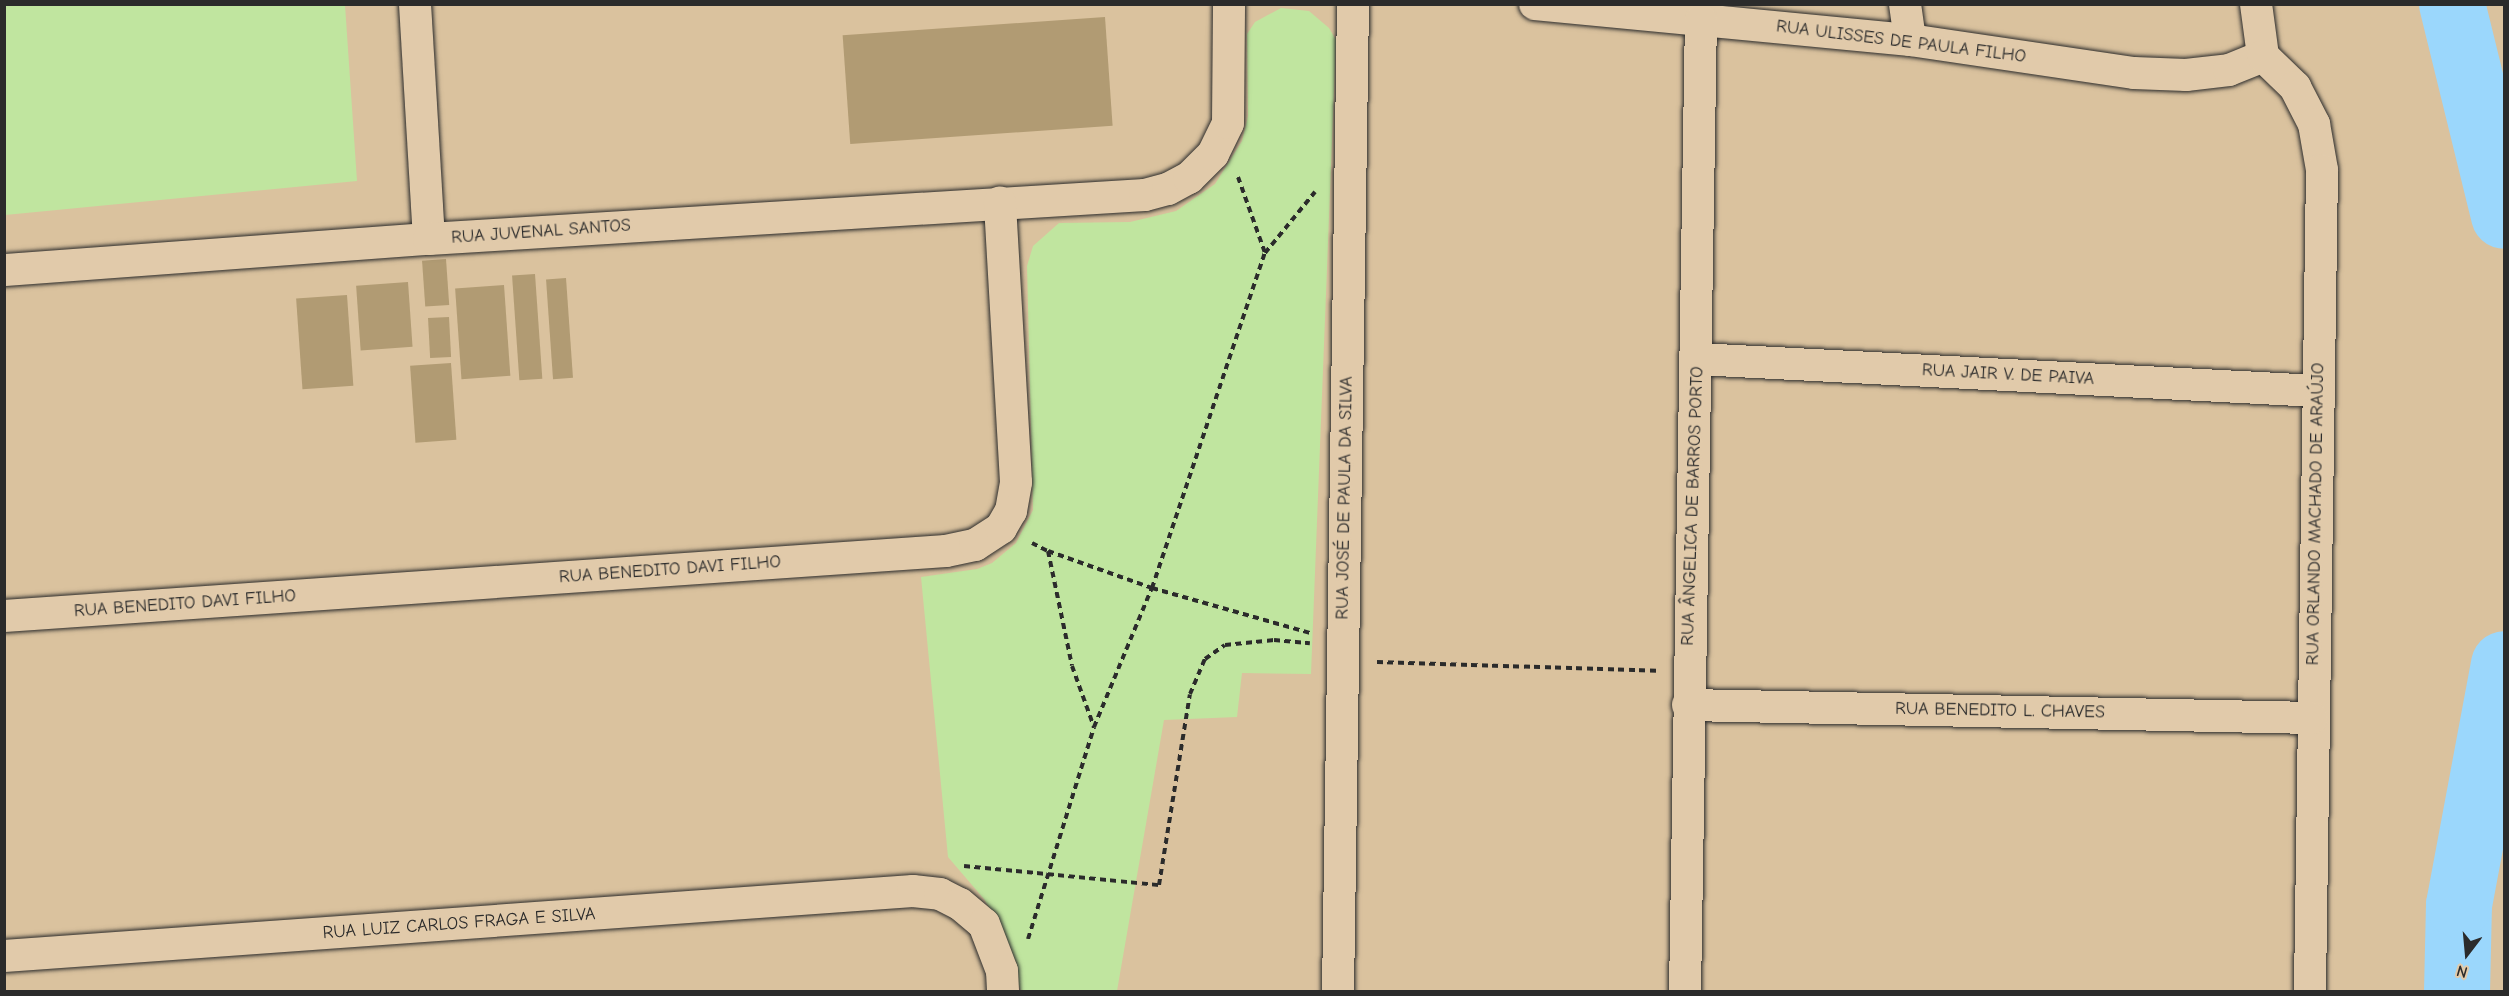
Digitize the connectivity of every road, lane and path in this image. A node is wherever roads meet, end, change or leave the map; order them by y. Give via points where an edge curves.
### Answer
1 (415, 4) edge
2 (1229, 4) edge
3 (1353, 4) edge
4 (1535, 4) edge
5 (1905, 4) edge
6 (2256, 4) edge
7 (1701, 20) junction
8 (1910, 40) junction
9 (2264, 56) junction
10 (1213, 154) junction
11 (1000, 202) junction
12 (429, 239) junction
13 (4, 270) edge
14 (1697, 359) junction
15 (2318, 391) junction
16 (1001, 528) junction
17 (1048, 552) junction
18 (1152, 588) junction
19 (4, 616) edge
20 (1336, 653) junction
21 (1688, 672) junction
22 (1688, 705) junction
23 (2312, 718) junction
24 (1094, 727) junction
25 (1050, 873) junction
26 (926, 893) junction
27 (4, 956) edge
28 (1003, 981) edge
29 (1338, 992) edge
30 (1685, 992) edge
31 (2310, 992) edge

1 - 12 street
2 - 10 street, RUA JUVENAL SANTOS via 1228,123
3 - 20 street, RUA JOSÉ DE PAULA DA SILVA
4 - 7 street, RUA ULISSES DE PAULA FILHO
5 - 8 street
6 - 9 street
7 - 8 street, RUA ULISSES DE PAULA FILHO
7 - 14 street, RUA ÂNGELICA DE BARROS PORTO
8 - 9 street, RUA ULISSES DE PAULA FILHO via 2134,73 2175,75 2229,69
9 - 15 street, RUA ORLANDO MACHADO DE ARAÚJO via 2295,87 2314,124 2322,170
10 - 11 street, RUA JUVENAL SANTOS via 1189,178 1168,189 1077,200
10 - 18 path via 1239,178 1265,253
11 - 12 street, RUA JUVENAL SANTOS
11 - 16 street via 1016,482 1011,511
12 - 13 street, RUA JUVENAL SANTOS
14 - 15 street, RUA JAIR V. DE PAIVA
14 - 21 street, RUA ÂNGELICA DE BARROS PORTO
15 - 23 street, RUA ORLANDO MACHADO DE ARAÚJO
16 - 17 path
16 - 19 street, RUA BENEDITO DAVI FILHO via 975,545 946,551
17 - 18 path
17 - 24 path via 1072,666
18 - 20 path via 1330,639
18 - 24 path
20 - 21 path
20 - 25 path via 1274,640 1225,645 1205,659 1190,694 1159,885
20 - 29 street, RUA JOSÉ DE PAULA DA SILVA
21 - 22 street, RUA ÂNGELICA DE BARROS PORTO
22 - 23 street, RUA BENEDITO L. CHAVES
22 - 30 street, RUA ÂNGELICA DE BARROS PORTO
23 - 31 street, RUA ORLANDO MACHADO DE ARAÚJO
24 - 25 path
25 - 26 path via 965,865
25 - 28 path via 1026,945
26 - 27 street, RUA LUIZ CARLOS FRAGA E SILVA
26 - 28 street via 960,904 984,924

